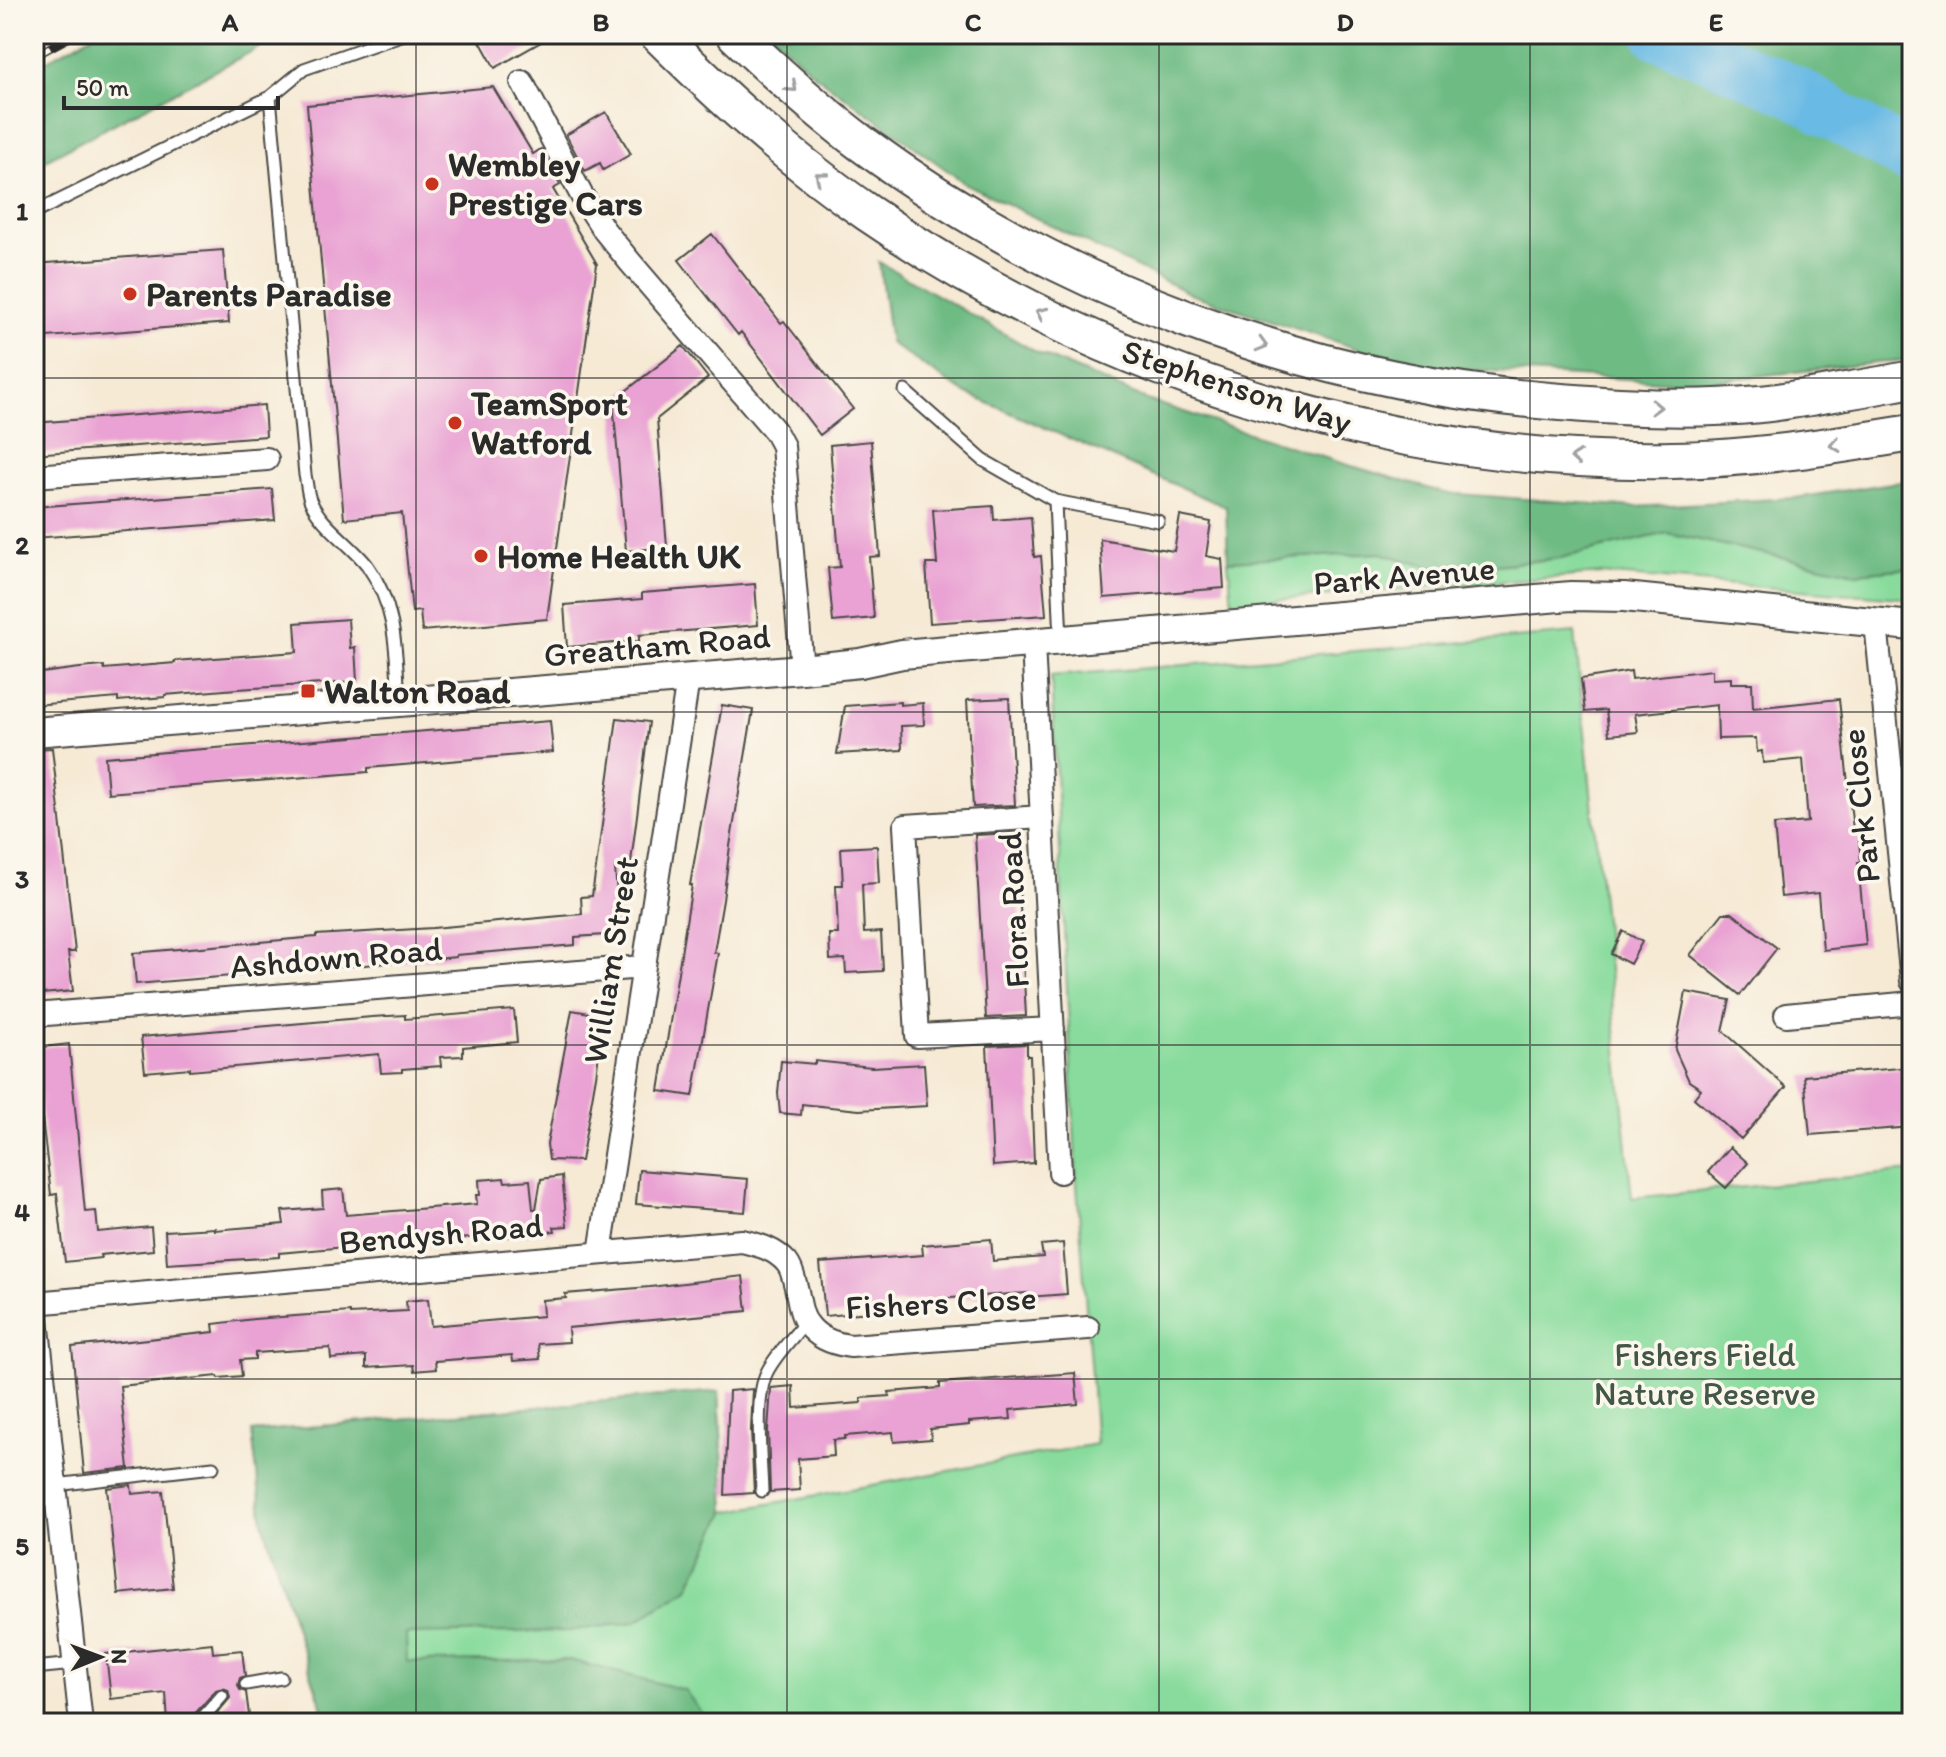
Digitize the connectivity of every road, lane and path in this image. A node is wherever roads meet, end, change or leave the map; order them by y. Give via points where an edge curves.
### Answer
1 (404, 34) edge
2 (658, 34) edge
3 (735, 34) edge
4 (522, 82) dead end
5 (270, 97) junction
6 (34, 213) edge
7 (1912, 379) edge
8 (905, 391) dead end
9 (1912, 433) edge
10 (267, 459) dead end
11 (34, 476) edge
12 (1055, 501) junction
13 (1158, 521) dead end
14 (1876, 623) junction
15 (1912, 626) edge
16 (1047, 643) junction
17 (902, 654) joint
18 (802, 669) junction
19 (688, 679) junction
20 (399, 703) junction
21 (34, 732) edge
22 (1042, 817) junction
23 (643, 967) junction
24 (1912, 981) edge
25 (1912, 1003) edge
26 (34, 1015) edge
27 (1786, 1015) dead end
28 (1053, 1029) junction
29 (1060, 1172) dead end
30 (600, 1253) junction
31 (34, 1290) edge
32 (34, 1303) edge
33 (805, 1322) junction
34 (1088, 1328) dead end
35 (213, 1467) dead end
36 (54, 1485) junction
37 (762, 1491) dead end
38 (74, 1664) junction
39 (34, 1668) edge
40 (281, 1678) dead end
41 (246, 1684) dead end
42 (222, 1696) dead end
43 (81, 1723) edge
44 (198, 1723) edge

1 - 5 lane via 304,69
9 -> 2 main road, Stephenson Way via 1764,455 1584,459 1410,438 1262,401 1111,346 1030,309 930,253 768,136
3 -> 7 main road, Stephenson Way via 862,143 1001,234 1140,301 1250,342 1419,385 1594,405 1761,404
4 - 18 street via 604,230 783,446
5 - 6 lane
5 - 20 lane via 310,500 367,565 386,597
8 - 12 lane via 983,460
10 - 11 street
12 - 13 lane
12 - 16 lane
14 - 15 street, Park Avenue
14 - 16 street, Park Avenue via 1571,596
14 - 24 street, Park Close
16 - 17 street, Park Avenue
16 - 22 street, Flora Road
17 - 18 street, Greatham Road
18 - 19 street, Greatham Road
19 - 20 street, Greatham Road
19 - 23 street, William Street
20 - 21 street, Greatham Road
22 - 28 street, Flora Road
22 - 28 street via 905,826 917,1036
23 - 26 street, Ashdown Road
23 - 30 street, William Street
25 - 27 street
28 - 29 street, Flora Road
30 - 32 street, Bendysh Road
30 - 33 street, Bendysh Road via 742,1241 764,1246 789,1265
31 - 32 street
32 - 36 street
33 - 34 street, Fishers Close via 834,1344 851,1346
33 - 37 lane via 768,1369 762,1385
35 - 36 lane
36 - 38 street
38 - 39 lane
38 - 43 street
40 - 41 lane
42 - 44 lane

